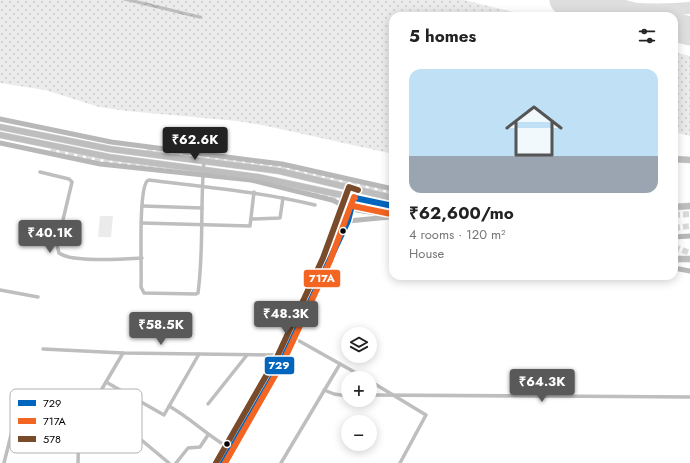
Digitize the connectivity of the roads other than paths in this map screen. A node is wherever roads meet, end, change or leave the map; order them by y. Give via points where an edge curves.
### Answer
1 (0, 119) edge
2 (0, 127) edge
3 (0, 135) edge
4 (0, 143) edge
5 (678, 160) edge
6 (690, 160) edge
7 (204, 161) junction
8 (40, 172) dead end
9 (202, 172) junction
10 (202, 186) junction
11 (349, 187) junction
12 (389, 188) edge
13 (358, 190) junction
14 (254, 192) junction
15 (346, 196) junction
16 (389, 197) edge
17 (283, 198) junction
18 (355, 198) junction
19 (316, 205) dead end
20 (344, 205) junction
21 (389, 205) edge
22 (142, 206) junction
23 (690, 206) edge
24 (678, 207) edge
25 (202, 208) junction
26 (352, 209) junction
27 (389, 215) edge
28 (389, 216) edge
29 (252, 219) junction
30 (348, 221) junction
31 (142, 223) junction
32 (202, 224) junction
33 (690, 236) edge
34 (678, 237) edge
35 (142, 258) junction
36 (690, 259) edge
37 (678, 260) edge
38 (678, 260) edge
39 (690, 263) edge
40 (678, 269) edge
41 (690, 271) edge
42 (0, 290) edge
43 (38, 297) dead end
44 (294, 338) junction
45 (43, 349) dead end
46 (123, 353) junction
47 (199, 354) junction
48 (247, 355) junction
49 (277, 356) junction
50 (282, 361) junction
51 (340, 364) junction
52 (352, 371) edge
53 (106, 382) junction
54 (377, 385) edge
55 (102, 389) edge
56 (118, 389) edge
57 (324, 390) junction
58 (341, 395) edge
59 (377, 395) edge
60 (393, 395) junction
61 (690, 397) edge
62 (142, 403) edge
63 (208, 404) dead end
64 (169, 406) junction
65 (208, 436) junction
66 (10, 439) edge
67 (142, 440) edge
68 (226, 446) junction
69 (78, 453) edge
70 (4, 463) edge
71 (78, 463) edge
72 (169, 463) edge
73 (176, 463) edge
74 (216, 463) edge
75 (223, 463) edge
76 (281, 463) edge
77 (400, 463) edge

1 - 12 street via 111,142 282,164
2 - 7 highway via 110,149
3 - 9 highway via 109,158
4 - 9 street via 100,164
5 - 6 highway
7 - 9 street
7 - 11 highway via 279,171
8 - 35 street via 72,182 57,245 58,253 94,259
9 - 10 street
9 - 15 highway via 258,176
9 - 20 street via 251,180
10 - 14 street
10 - 22 street via 149,180 144,187
10 - 25 street
11 - 13 highway
11 - 15 street
13 - 16 highway
13 - 18 street
14 - 17 street
14 - 29 street
15 - 18 highway
15 - 20 street
17 - 19 street
17 - 29 street via 280,218
18 - 21 highway
18 - 26 street
20 - 26 street
20 - 49 street via 323,258
22 - 25 street
22 - 31 street
23 - 24 highway
25 - 32 street
26 - 27 street
26 - 30 street
28 - 30 street
29 - 32 street via 250,226
30 - 44 street
31 - 32 street
31 - 35 street
32 - 35 street via 197,294 144,293
33 - 34 street
36 - 37 highway
38 - 39 street
40 - 41 street
42 - 43 street
44 - 50 street
44 - 51 street
45 - 46 street
46 - 47 street
46 - 53 street
47 - 48 street
47 - 64 street
48 - 49 street
48 - 63 street
49 - 50 street
49 - 68 street
50 - 75 street
51 - 52 street
51 - 57 street
53 - 55 street
53 - 56 street
54 - 60 street
57 - 58 street
57 - 76 street
59 - 60 street
60 - 61 street
60 - 77 street via 426,415
62 - 64 street via 163,415
64 - 65 street via 187,416
65 - 68 street
65 - 73 street via 200,447 188,448
66 - 70 street
67 - 72 street
68 - 74 street
69 - 71 street

